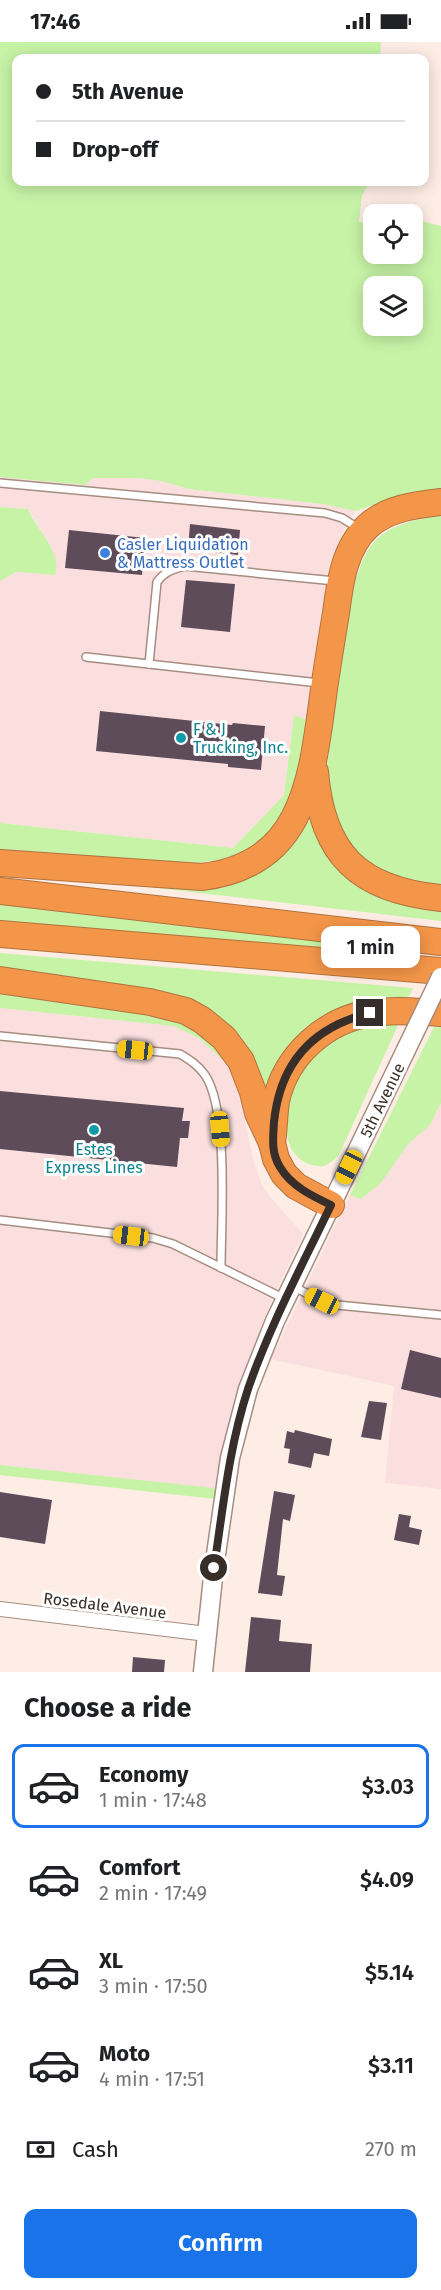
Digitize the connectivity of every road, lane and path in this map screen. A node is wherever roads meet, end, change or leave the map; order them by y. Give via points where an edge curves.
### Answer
1 (0, 483) edge
2 (441, 502) edge
3 (363, 531) junction
4 (341, 582) junction
5 (86, 657) dead end
6 (149, 664) junction
7 (324, 683) junction
8 (314, 762) junction
9 (0, 863) edge
10 (0, 891) edge
11 (441, 898) edge
12 (0, 934) edge
13 (441, 942) edge
14 (441, 971) edge
15 (441, 977) edge
16 (0, 980) edge
17 (441, 1013) edge
18 (0, 1036) edge
19 (272, 1143) junction
20 (331, 1205) junction
21 (0, 1220) edge
22 (221, 1268) junction
23 (289, 1293) junction
24 (441, 1315) edge
25 (0, 1609) edge
26 (207, 1634) junction
27 (203, 1672) edge

1 - 3 lane via 325,513
2 - 3 highway via 400,509
3 - 4 highway via 348,556
4 - 6 lane via 185,566 162,574 157,582
4 - 7 highway
5 - 6 lane
6 - 7 lane
7 - 8 highway
8 - 9 highway via 300,806 284,834 264,854 228,872 190,877
8 - 11 highway via 321,814 343,856 363,875 388,888
10 - 13 highway
12 - 14 highway
15 - 20 street, 5th Avenue, bridge
16 - 19 highway via 150,1002 186,1011 202,1020 224,1038 241,1061
17 - 19 highway via 370,1013 338,1023 311,1041 294,1060 280,1088
18 - 22 lane via 180,1054 196,1064 206,1077 218,1114
19 - 20 highway via 279,1166 290,1180
20 - 23 street, 5th Avenue
21 - 22 lane via 153,1238
22 - 23 lane
23 - 24 lane via 337,1305
23 - 26 street, 5th Avenue via 248,1389 230,1458
25 - 26 street, Rosedale Avenue
26 - 27 street, 5th Avenue

